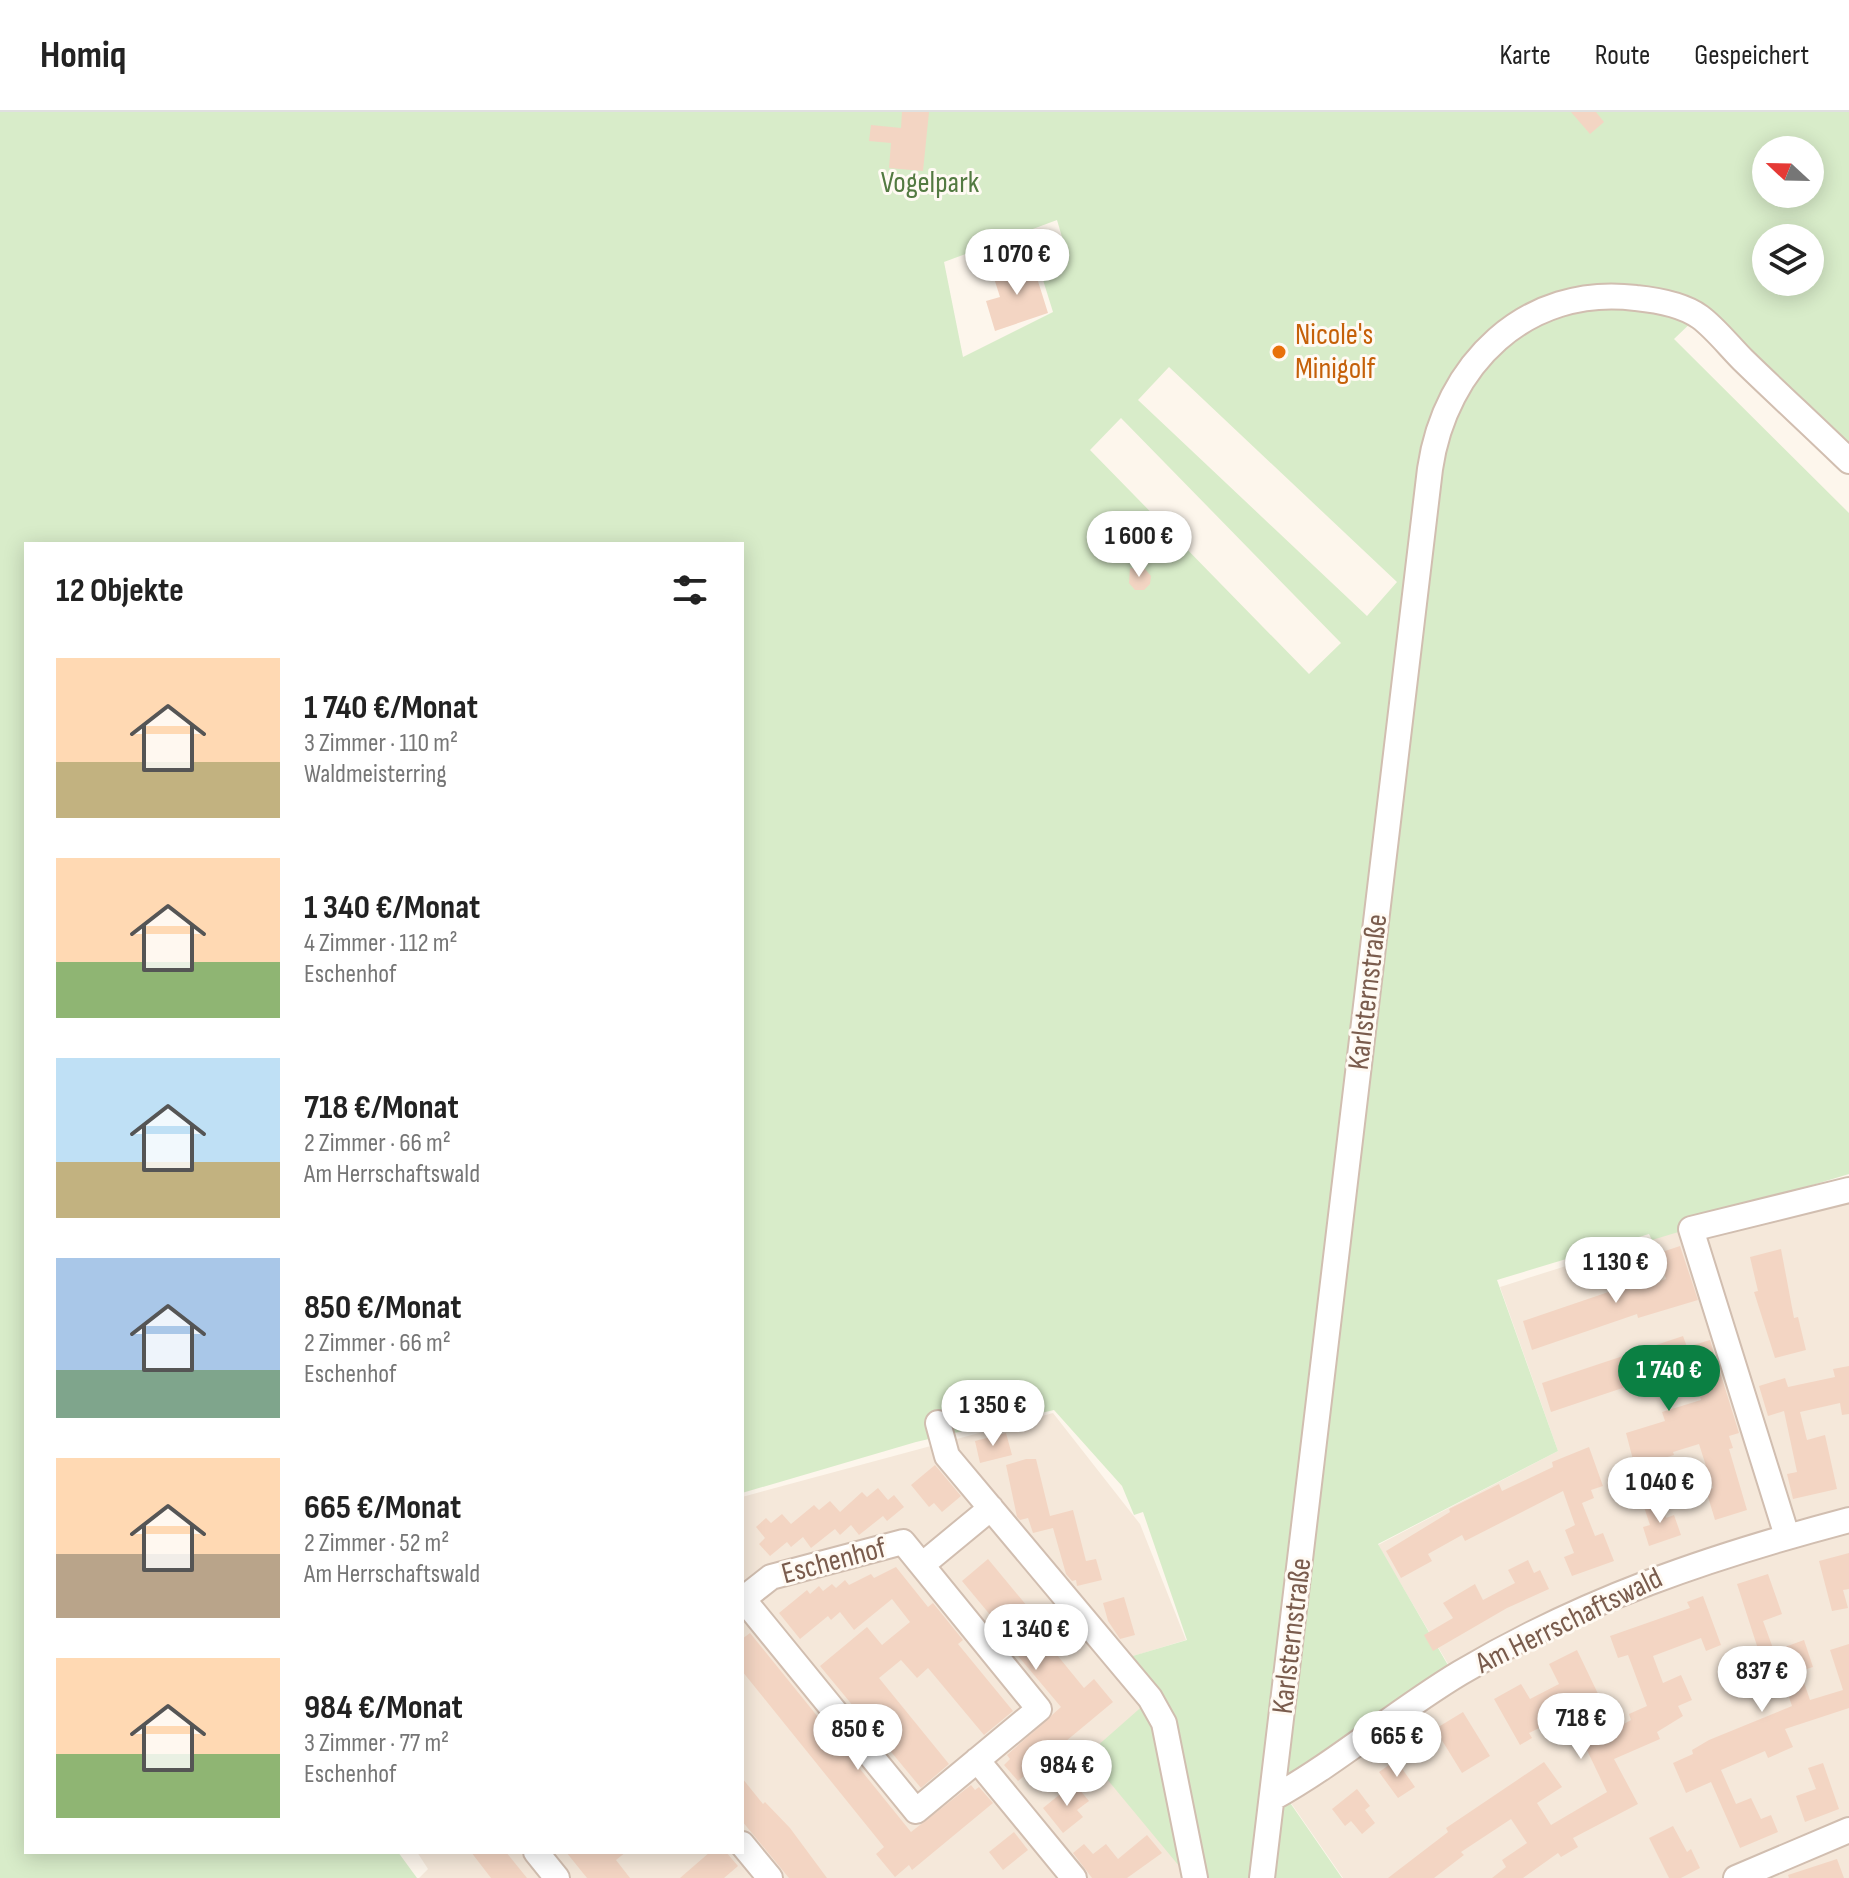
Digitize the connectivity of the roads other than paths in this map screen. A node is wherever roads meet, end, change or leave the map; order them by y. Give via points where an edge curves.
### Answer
1 (1849, 461) edge
2 (1849, 1190) edge
3 (938, 1423) dead end
4 (991, 1508) junction
5 (1849, 1520) edge
6 (1787, 1536) junction
7 (922, 1565) junction
8 (744, 1599) edge
9 (744, 1601) edge
10 (977, 1760) junction
11 (1273, 1798) junction
12 (1849, 1830) edge
13 (744, 1846) edge
14 (538, 1854) edge
15 (557, 1878) edge
16 (770, 1878) edge
17 (1074, 1878) edge
18 (1195, 1878) edge
19 (1262, 1878) edge
20 (1736, 1878) edge

1 - 11 street, Karlsternstraße via 1699,316 1660,301 1618,296 1576,300 1534,313 1496,339 1457,383 1433,444
2 - 6 street via 1691,1229
3 - 4 street via 947,1456
4 - 7 street, Eschenhof
4 - 18 street via 1150,1698 1164,1723
5 - 6 street, Am Herrschaftswald
6 - 11 street, Am Herrschaftswald via 1680,1569 1521,1640 1459,1674
7 - 8 street, Eschenhof via 903,1542 771,1577
7 - 10 street, Eschenhof via 1039,1709
9 - 10 street, Eschenhof via 916,1811
10 - 17 street
11 - 19 street, Karlsternstraße
12 - 20 street
13 - 16 street
14 - 15 street

